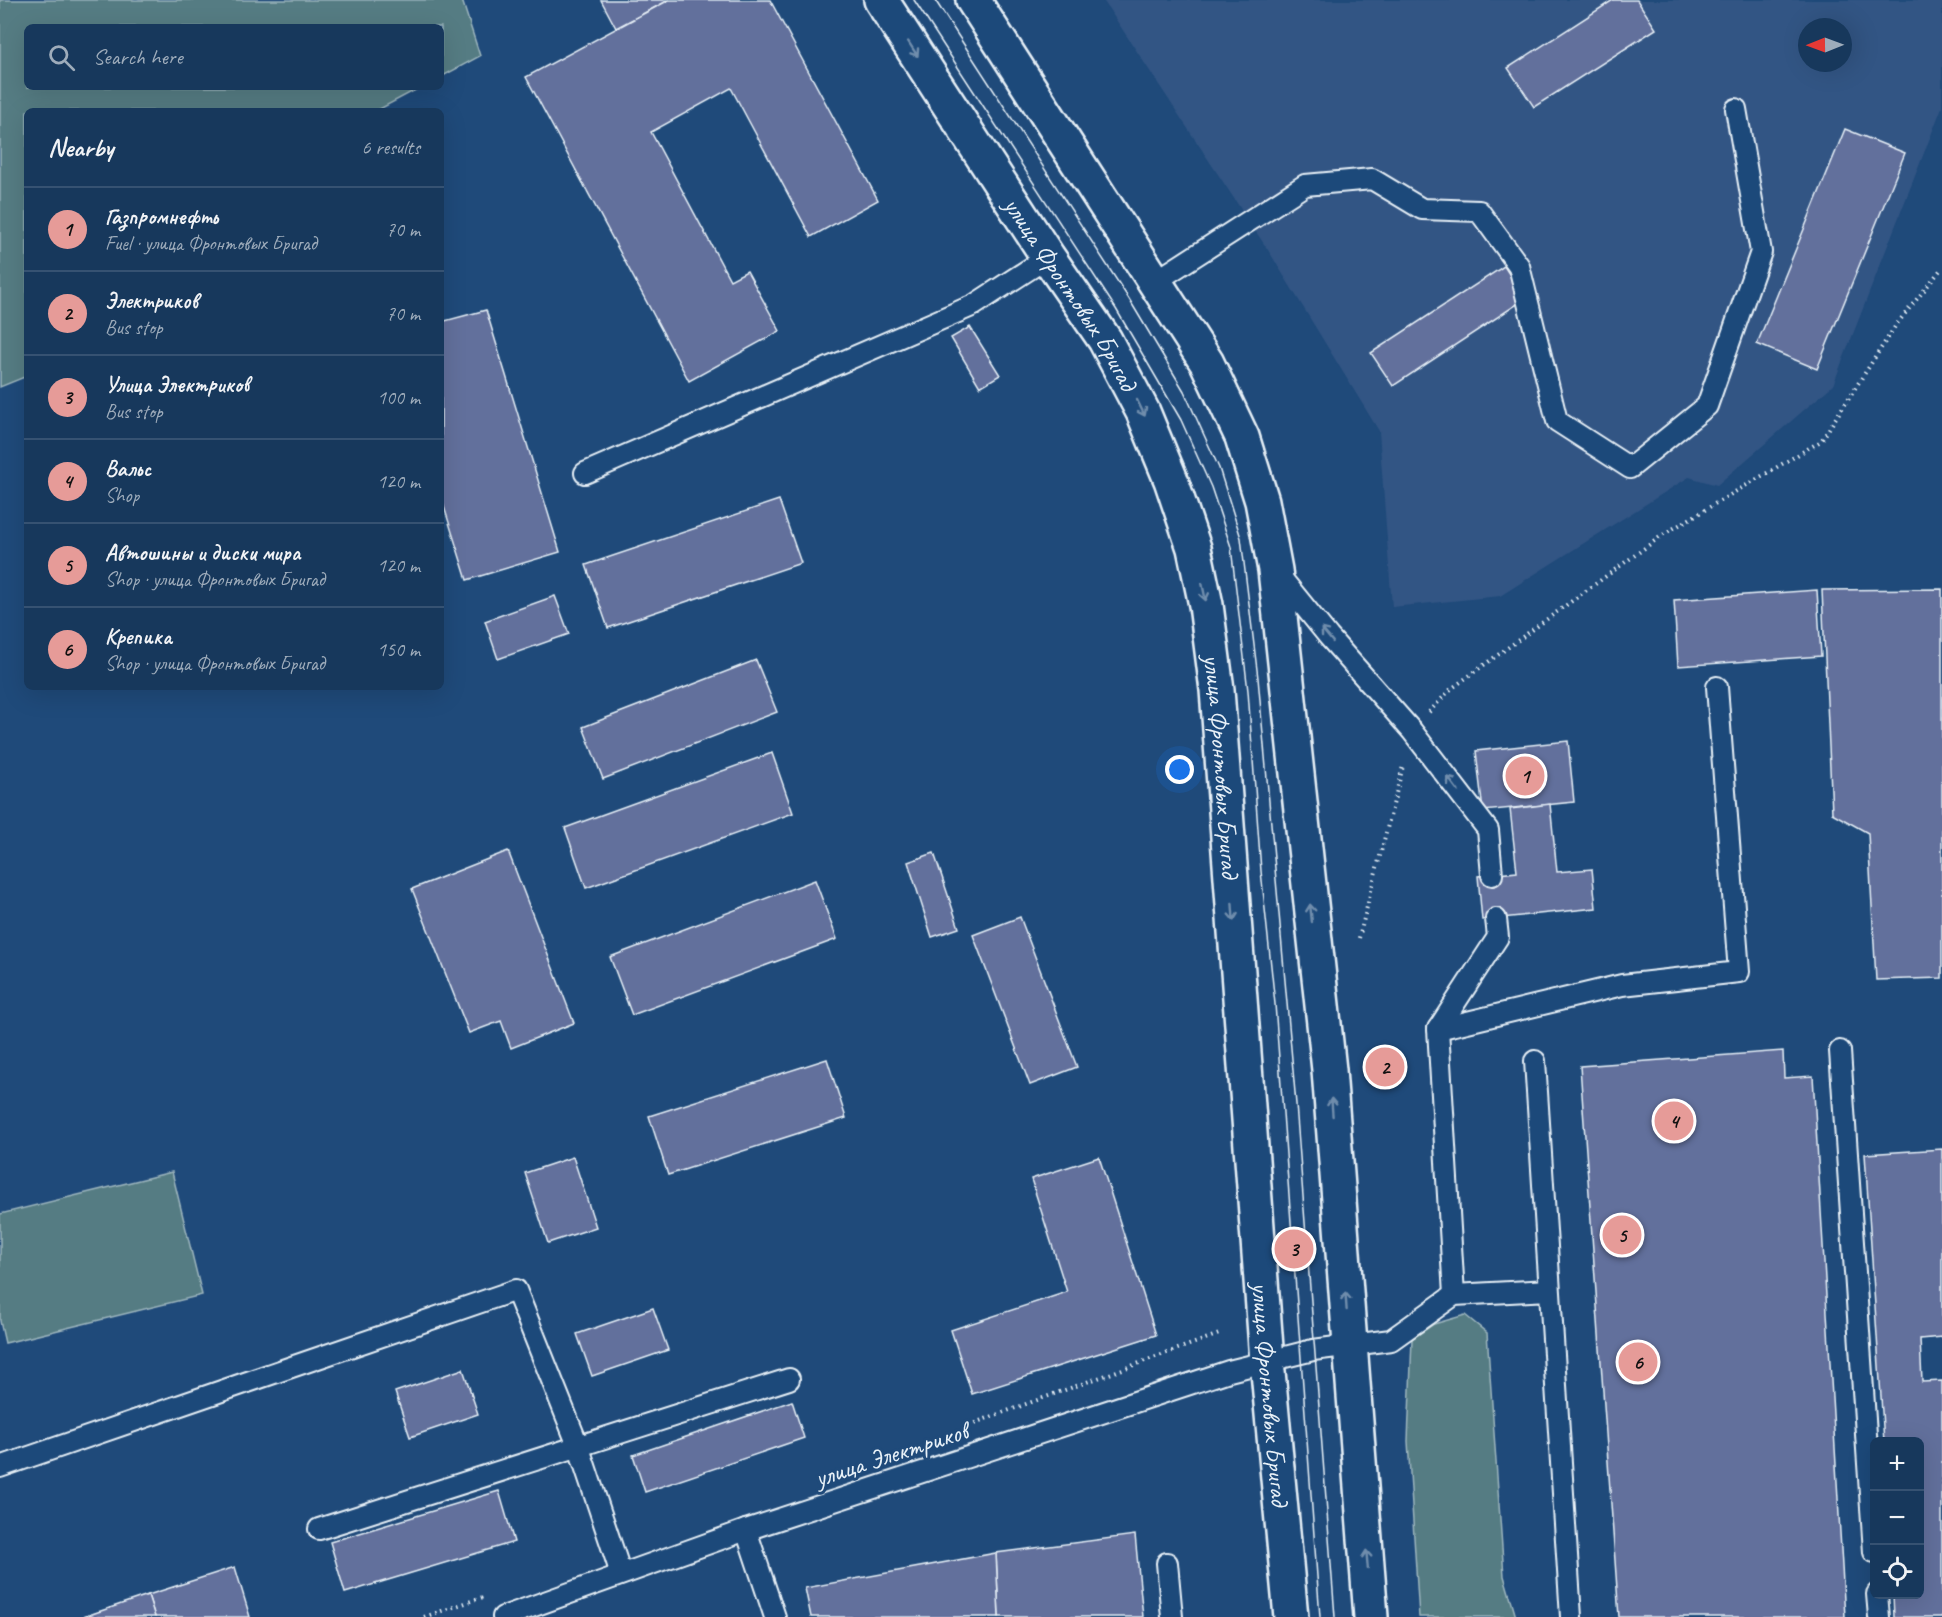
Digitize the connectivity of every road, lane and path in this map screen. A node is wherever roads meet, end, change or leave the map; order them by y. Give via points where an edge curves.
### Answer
1 (881, 0) edge
2 (973, 0) edge
3 (1736, 109) dead end
4 (1048, 257) junction
5 (1942, 268) edge
6 (1156, 281) junction
7 (585, 473) dead end
8 (1275, 570) junction
9 (1717, 687) dead end
10 (1412, 731) junction
11 (1492, 875) dead end
12 (1496, 918) dead end
13 (1359, 938) dead end
14 (1438, 1029) junction
15 (1840, 1051) dead end
16 (1535, 1061) dead end
17 (1549, 1290) junction
18 (1454, 1295) junction
19 (1350, 1346) junction
20 (1267, 1361) junction
21 (789, 1379) dead end
22 (579, 1448) junction
23 (0, 1467) edge
24 (320, 1529) dead end
25 (746, 1530) junction
26 (1875, 1545) edge
27 (1167, 1563) dead end
28 (621, 1574) junction
29 (1877, 1599) edge
30 (503, 1617) edge
31 (775, 1617) edge
32 (1172, 1617) edge
33 (1291, 1617) edge
34 (1371, 1617) edge
35 (1571, 1617) edge
36 (1879, 1617) edge

1 -> 4 main road, улица Фронтовых Бригад
2 - 6 main road
3 - 6 lane via 1761,252 1707,406 1630,468 1557,421 1519,266 1479,211 1422,209 1372,179 1305,185
4 - 7 lane via 974,305
4 -> 20 main road, улица Фронтовых Бригад via 1105,340 1143,412 1194,548 1206,605 1217,690
5 - 10 path via 1896,325 1821,441 1664,534 1451,689
6 - 8 main road via 1207,363 1242,437 1263,501
10 -> 8 lane
19 -> 8 main road via 1329,1070
9 - 14 lane via 1739,972 1622,985
11 -> 10 lane via 1488,830
10 - 13 path
12 - 14 lane via 1498,937
14 - 18 lane
15 - 26 lane
16 - 17 lane
17 - 18 lane
17 - 35 lane
18 - 19 lane, улица Электриков via 1391,1340
19 - 20 lane, улица Электриков
34 -> 19 main road
20 - 25 lane, улица Электриков
20 - 33 main road, улица Фронтовых Бригад
21 - 22 lane
22 - 23 lane via 516,1290
22 - 24 lane
22 - 28 lane
25 - 28 lane, улица Электриков
25 - 31 lane
27 - 32 lane
28 - 30 lane, улица Электриков
29 - 36 lane

